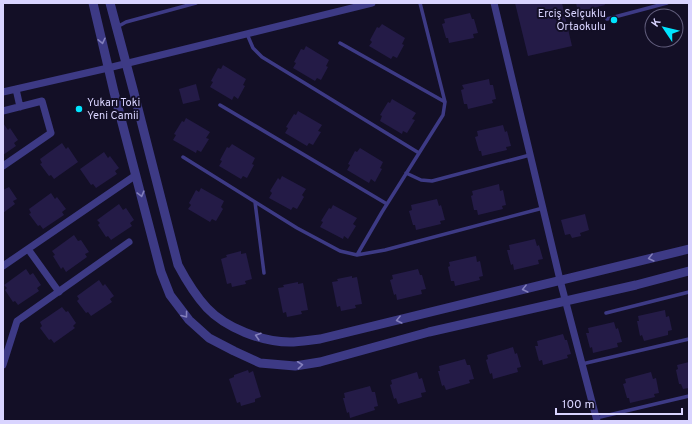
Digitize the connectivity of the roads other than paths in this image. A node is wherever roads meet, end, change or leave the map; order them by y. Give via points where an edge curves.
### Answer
1 (93, 3) edge
2 (110, 3) edge
3 (196, 3) edge
4 (372, 3) edge
5 (420, 3) edge
6 (494, 3) edge
7 (667, 3) edge
8 (607, 20) dead end
9 (116, 27) junction
10 (246, 34) junction
11 (340, 43) dead end
12 (126, 63) junction
13 (108, 68) junction
14 (16, 89) junction
15 (3, 92) edge
16 (445, 102) junction
17 (220, 105) dead end
18 (20, 107) junction
19 (3, 111) edge
20 (419, 153) junction
21 (530, 155) junction
22 (183, 157) dead end
23 (3, 166) edge
24 (406, 173) junction
25 (136, 175) junction
26 (255, 202) junction
27 (387, 204) junction
28 (543, 208) junction
29 (128, 242) dead end
30 (28, 248) junction
31 (689, 249) edge
32 (357, 255) junction
33 (3, 266) edge
34 (689, 271) edge
35 (264, 273) dead end
36 (560, 280) junction
37 (59, 292) junction
38 (689, 292) edge
39 (566, 301) junction
40 (606, 313) dead end
41 (689, 339) edge
42 (582, 364) junction
43 (3, 365) edge
44 (689, 396) edge
45 (596, 419) edge

1 -> 13 street
2 - 9 street
3 - 9 lane
4 - 10 street
5 - 16 lane
6 - 21 street
7 - 8 lane
9 - 12 street
10 - 12 street
10 - 20 lane via 253,48 262,57
11 - 16 lane
12 - 13 street
36 -> 12 street via 320,339 289,342 258,337 229,325 207,309 178,265
13 - 14 street
13 - 25 street
14 - 15 street
14 - 18 street
16 - 20 lane via 443,114
17 - 27 lane
18 - 19 street
18 - 23 street via 42,101 51,133
20 - 24 lane
21 - 24 lane via 432,181 421,180
21 - 28 street
22 - 26 lane
24 - 27 lane
25 - 30 street
25 -> 39 street via 161,272 170,295 189,320 209,338 260,363 295,366 320,362 429,332
26 - 32 lane via 340,251
26 - 35 lane
27 - 32 lane
28 - 32 lane via 385,250
28 - 36 street
29 - 37 street
30 - 33 street
30 - 37 street
31 -> 36 street
34 - 39 street
36 - 39 street
37 - 43 street via 18,321
38 - 40 lane
39 - 42 street
41 - 42 lane
42 - 45 street
44 - 45 lane

